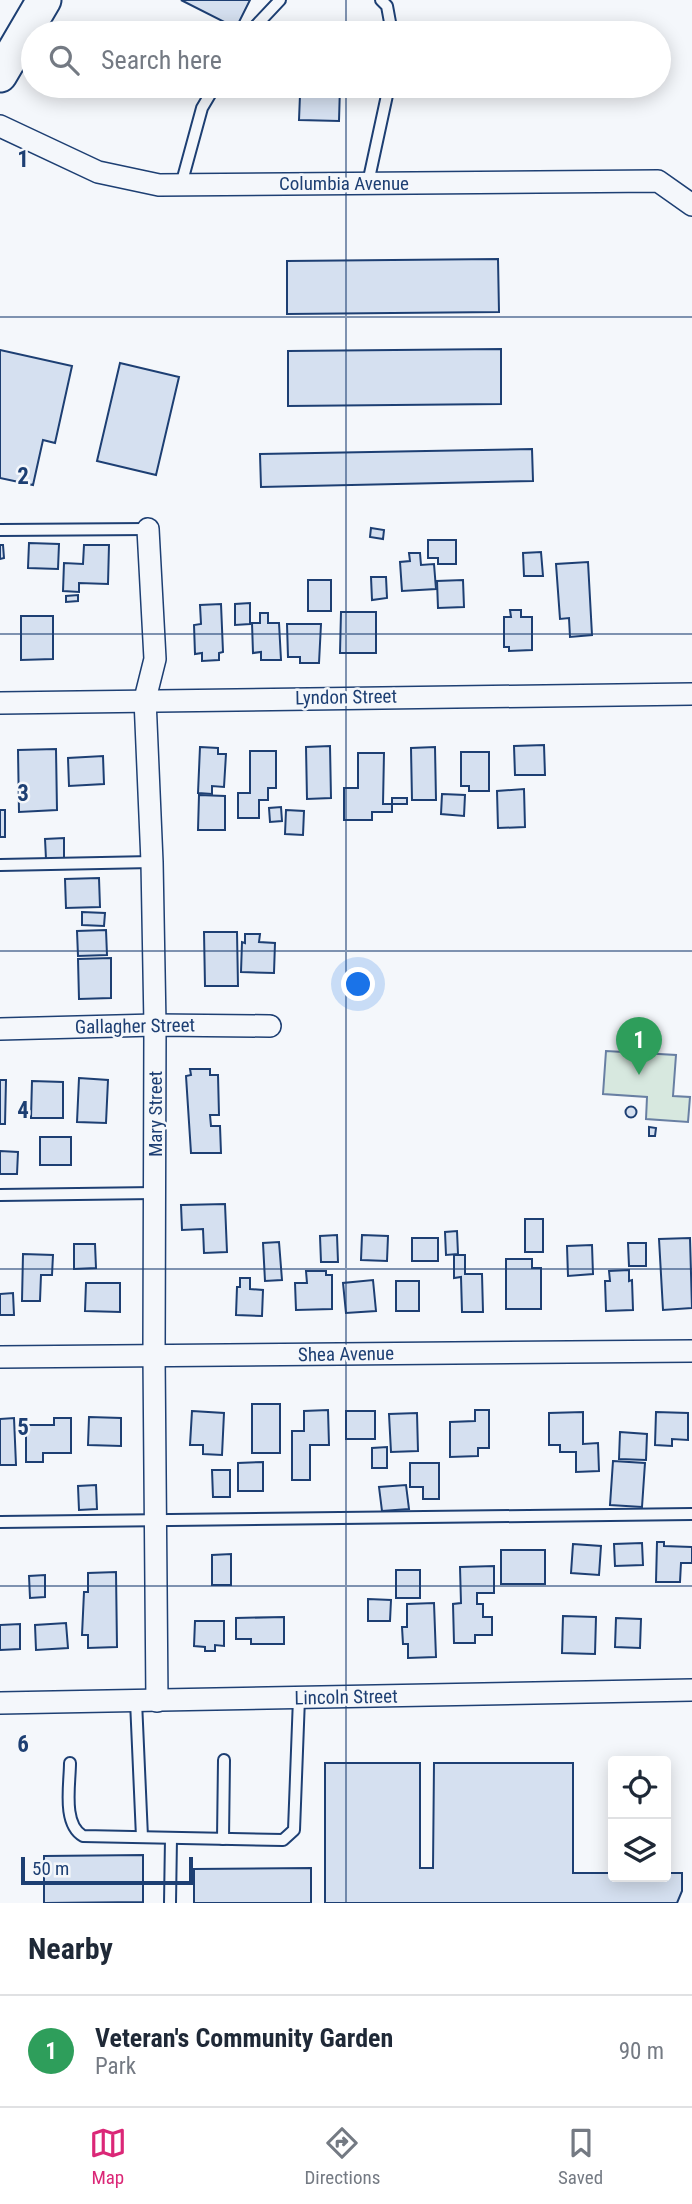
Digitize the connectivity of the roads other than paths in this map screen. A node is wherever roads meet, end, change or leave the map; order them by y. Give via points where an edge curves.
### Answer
1 (44, 0) edge
2 (280, 0) edge
3 (381, 0) edge
4 (32, 21) edge
5 (260, 21) edge
6 (390, 21) edge
7 (21, 39) edge
8 (0, 75) edge
9 (208, 98) edge
10 (386, 98) edge
11 (0, 126) edge
12 (368, 183) junction
13 (181, 185) junction
14 (692, 205) edge
15 (148, 529) joint
16 (0, 530) edge
17 (692, 694) edge
18 (145, 699) junction
19 (0, 703) edge
20 (152, 862) junction
21 (0, 865) edge
22 (155, 1025) junction
23 (270, 1026) dead end
24 (0, 1028) edge
25 (155, 1193) junction
26 (0, 1195) edge
27 (692, 1351) edge
28 (154, 1356) junction
29 (0, 1357) edge
30 (692, 1514) edge
31 (156, 1519) junction
32 (0, 1522) edge
33 (692, 1690) edge
34 (299, 1698) junction
35 (136, 1701) junction
36 (157, 1701) junction
37 (0, 1703) edge
38 (223, 1760) dead end
39 (70, 1763) dead end
40 (142, 1837) junction
41 (171, 1838) junction
42 (223, 1839) junction
43 (170, 1903) edge

1 - 4 main road
2 - 5 lane
3 - 6 lane
7 - 8 main road
9 - 13 lane
10 - 12 lane
11 - 13 street, Columbia Avenue via 98,173
12 - 13 street, Columbia Avenue
12 - 14 street, Columbia Avenue via 658,181
15 - 16 lane
15 - 18 street, Mary Street via 155,659
17 - 18 street, Lyndon Street
18 - 19 street, Lyndon Street
18 - 20 street, Mary Street
20 - 21 lane
20 - 22 street, Mary Street
22 - 23 street, Gallagher Street
22 - 24 street, Gallagher Street
22 - 25 street, Mary Street
25 - 26 lane
25 - 28 street, Mary Street
27 - 28 street, Shea Avenue
28 - 29 street, Shea Avenue
28 - 31 street, Mary Street
30 - 31 lane
31 - 32 lane
31 - 36 street, Mary Street
33 - 34 street, Lincoln Street
34 - 36 street, Lincoln Street
34 - 42 lane via 294,1830 283,1840
35 - 36 street, Lincoln Street
35 - 37 street, Lincoln Street
35 - 40 lane
38 - 42 lane
39 - 40 lane via 73,1828 83,1836
40 - 41 lane
41 - 42 lane
41 - 43 lane

